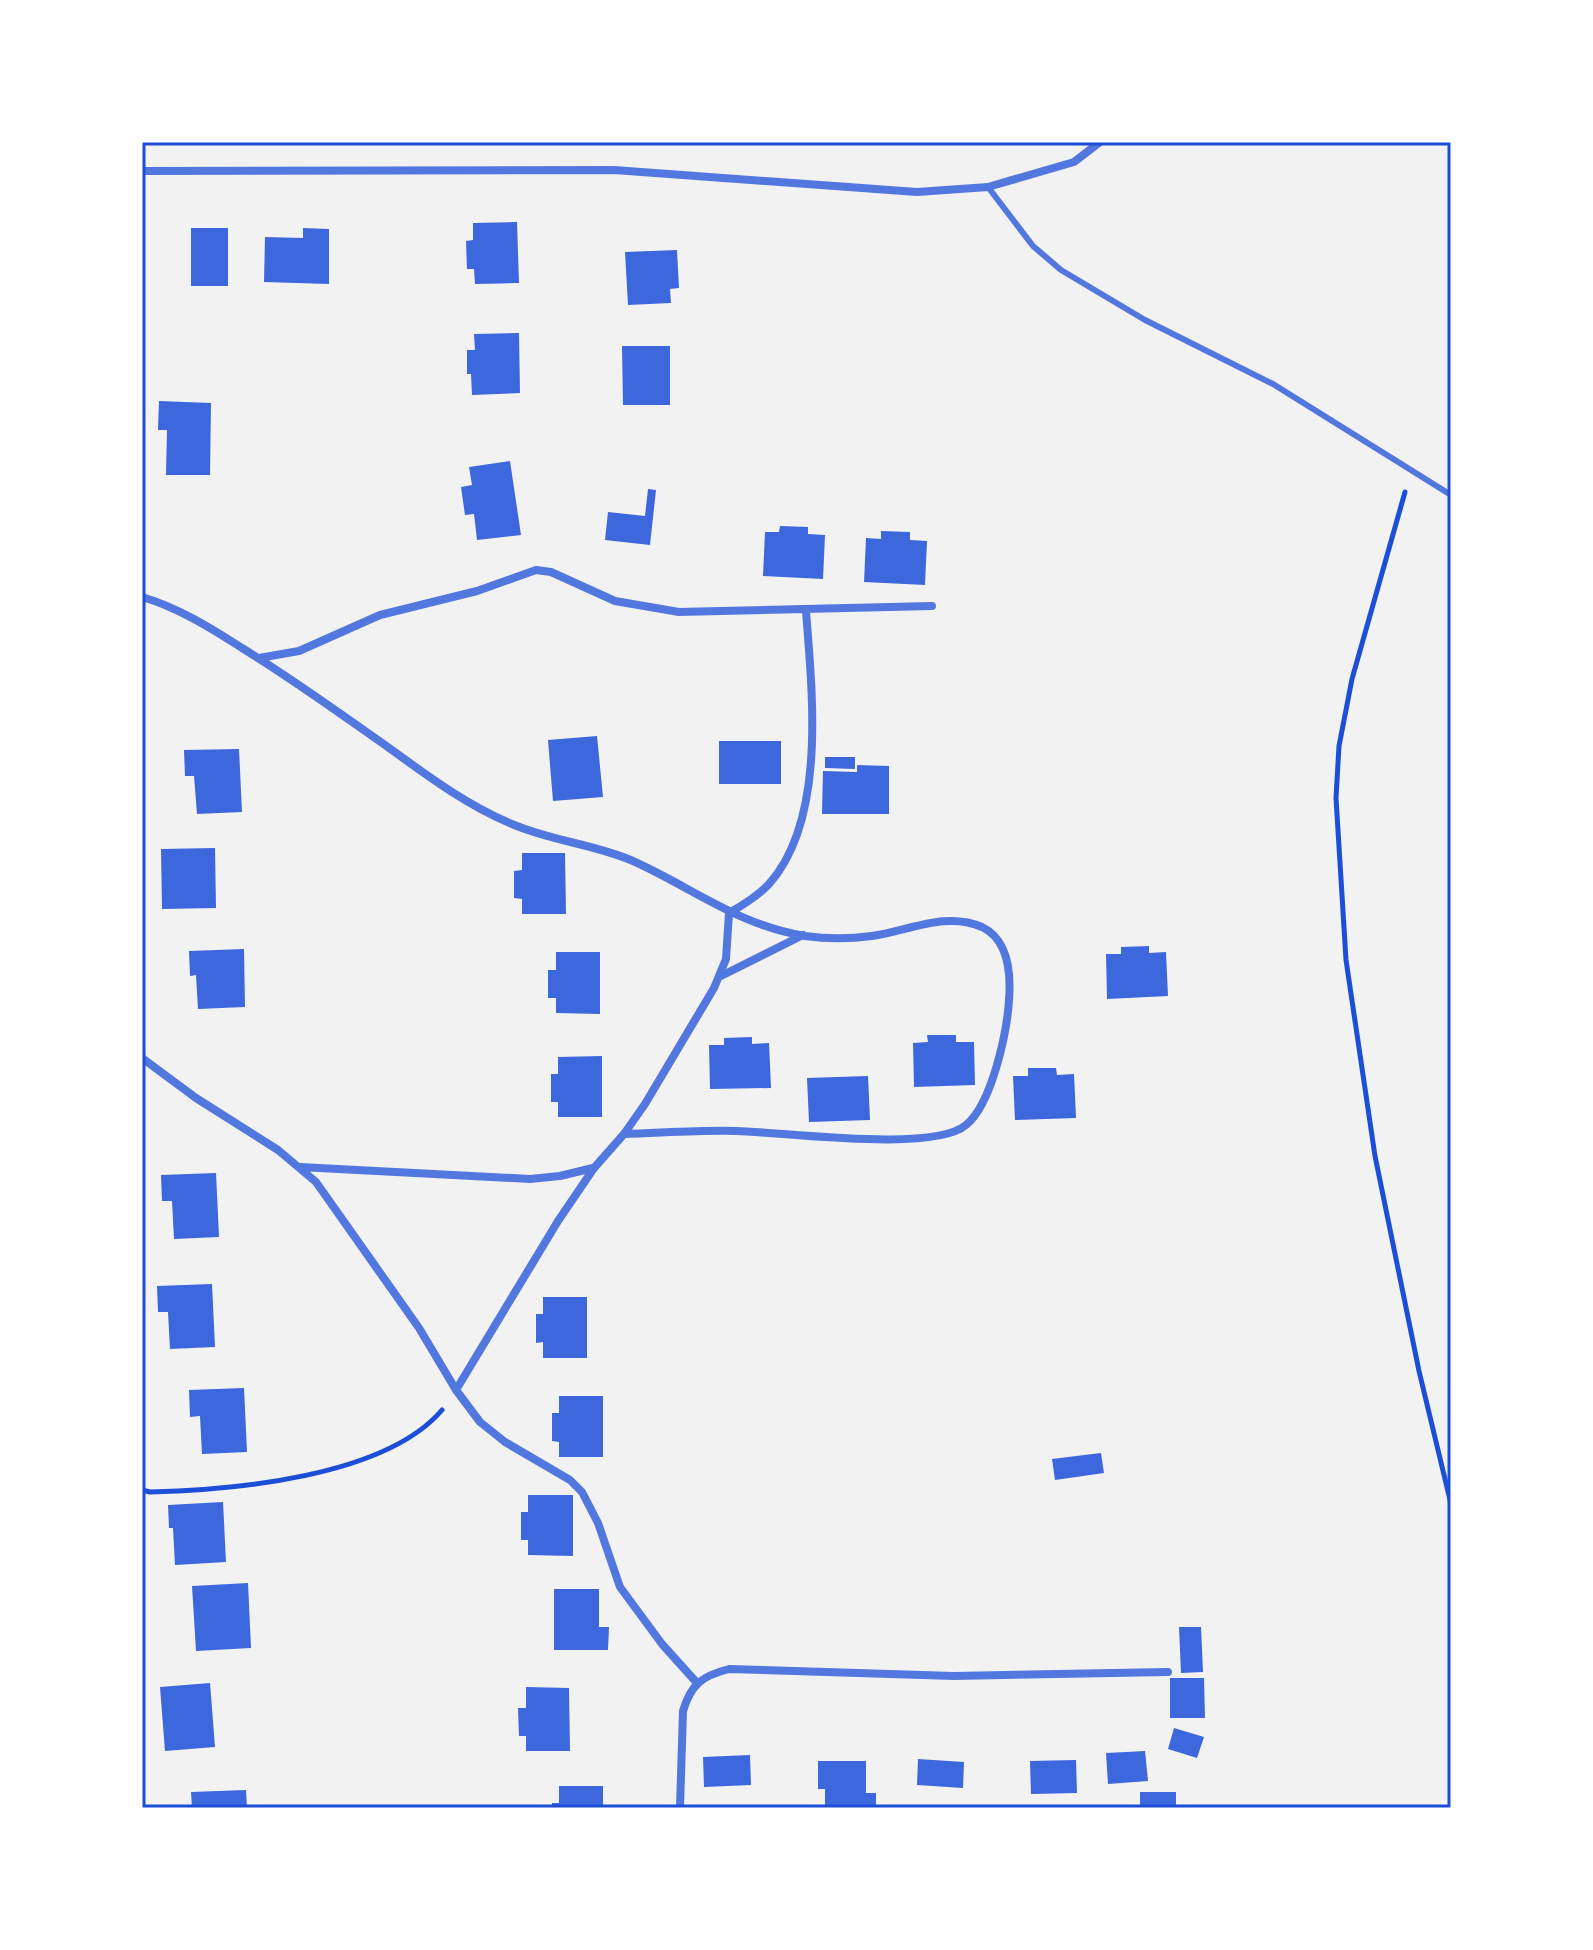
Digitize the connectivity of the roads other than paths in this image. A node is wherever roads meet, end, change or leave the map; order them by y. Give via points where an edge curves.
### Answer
1 (1100, 142) edge
2 (142, 171) edge
3 (988, 187) junction
4 (1451, 495) edge
5 (142, 597) edge
6 (932, 606) dead end
7 (806, 611) junction
8 (258, 658) junction
9 (729, 913) junction
10 (803, 935) junction
11 (721, 976) junction
12 (142, 1058) edge
13 (624, 1134) junction
14 (300, 1167) junction
15 (594, 1168) junction
16 (456, 1390) junction
17 (1168, 1672) dead end
18 (697, 1683) junction
19 (680, 1808) edge

1 - 3 street via 1074,162
2 - 3 street via 614,170 917,192
3 - 4 lane via 1033,246 1061,270 1145,320 1273,384
5 - 8 street via 188,616
6 - 7 street
7 - 8 street via 679,612 640,607 536,570 380,615 299,651
7 - 9 street via 813,729 802,817 791,849 770,883
8 - 9 street via 477,807 526,830 634,862
9 - 10 street
9 - 11 street
10 - 11 street
10 - 13 street via 837,939 961,921 984,928 997,939 1006,951 1007,1023 987,1092 967,1125 951,1134 917,1139 734,1131
11 - 13 street
12 - 14 street
13 - 15 street
14 - 15 street via 530,1179
14 - 16 street via 419,1328
15 - 16 street
16 - 18 street via 480,1422 582,1492 620,1587
17 - 18 street via 954,1676 729,1669
18 - 19 street via 683,1711

